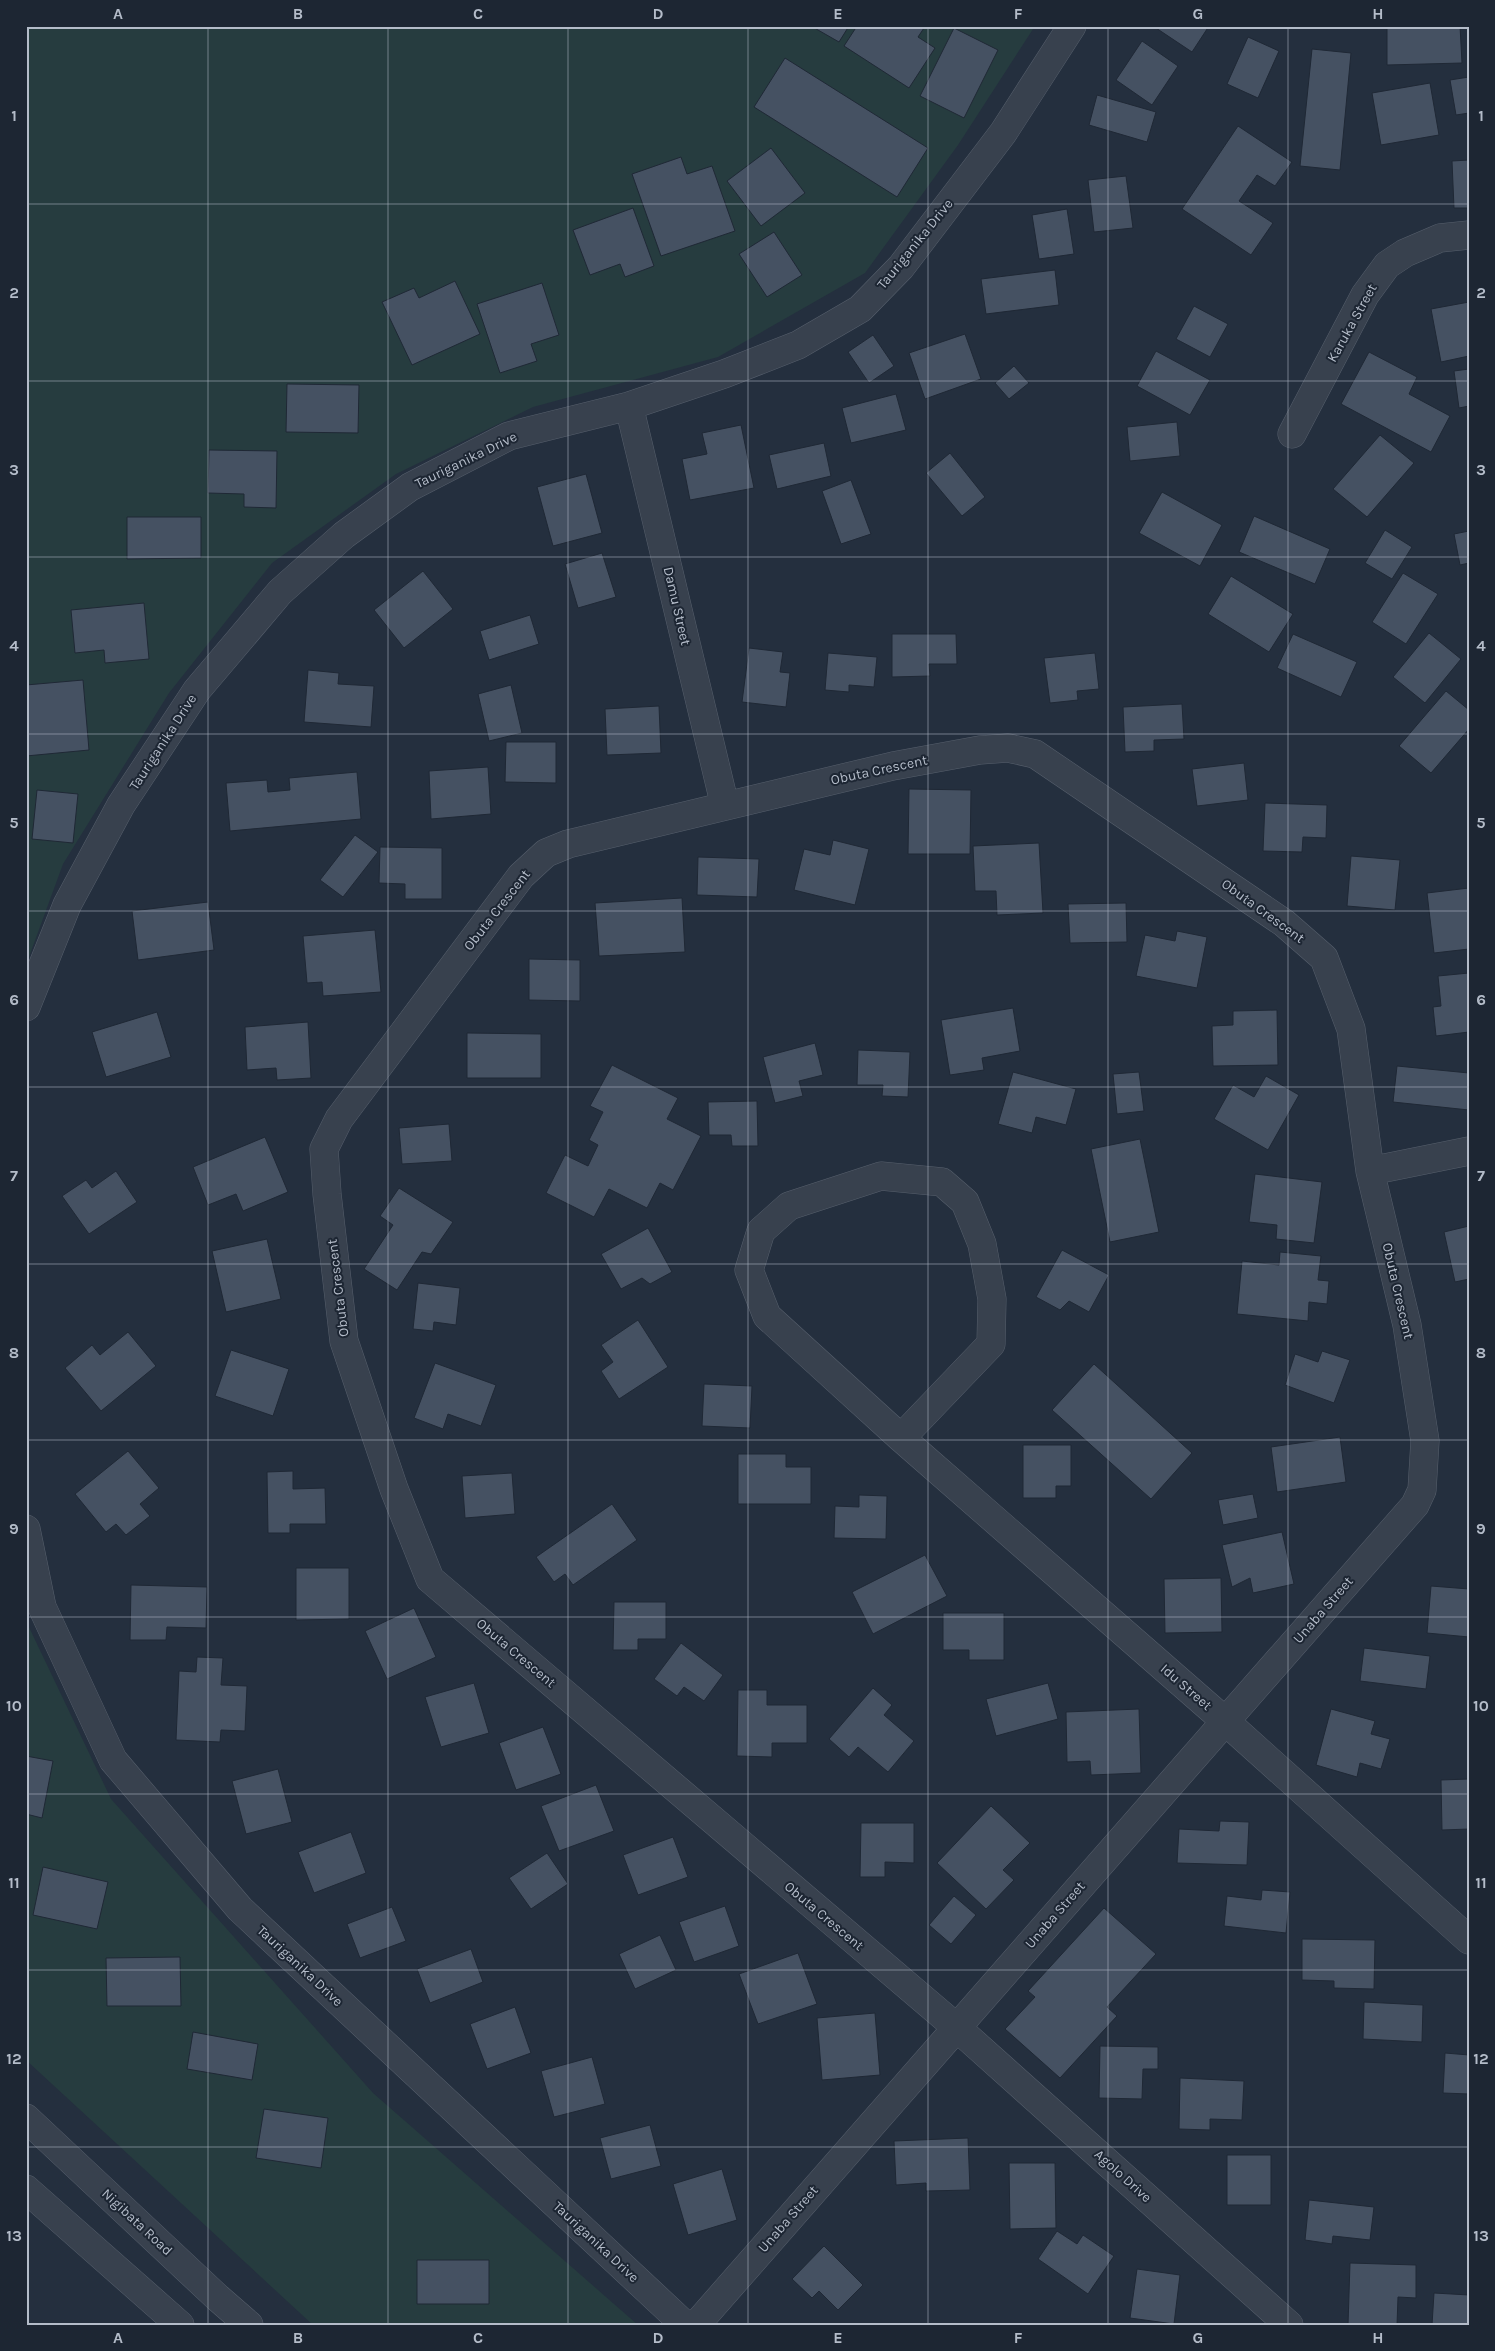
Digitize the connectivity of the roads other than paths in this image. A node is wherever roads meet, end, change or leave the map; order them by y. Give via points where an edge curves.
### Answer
1 (1072, 26) edge
2 (1469, 235) edge
3 (629, 406) junction
4 (1292, 434) dead end
5 (724, 806) junction
6 (26, 1007) edge
7 (1469, 1151) edge
8 (1370, 1171) junction
9 (901, 1438) junction
10 (1415, 1505) joint
11 (26, 1529) edge
12 (1225, 1722) junction
13 (1469, 1940) edge
14 (956, 2027) junction
15 (26, 2118) edge
16 (26, 2189) edge
17 (180, 2325) edge
18 (249, 2325) edge
19 (685, 2325) edge
20 (696, 2325) edge
21 (1289, 2325) edge

1 - 3 street, Tauriganika Drive via 1004,133 901,267 860,309 798,345
2 - 4 street, Karuka Street via 1440,238 1405,253 1387,265 1365,295
3 - 5 street, Damu Street
3 - 6 street, Tauriganika Drive via 509,436 410,487 344,535 280,592 197,690 121,805 67,905
5 - 8 street, Obuta Crescent via 893,766 980,750 1008,748 1035,754 1284,923 1324,958 1352,1029
5 - 14 street, Obuta Crescent via 568,844 546,853 521,876 339,1119 324,1149 344,1341 394,1489 430,1579
7 - 8 street
8 - 10 street, Obuta Crescent via 1407,1325 1425,1441 1422,1490
9 - 9 street, Idu Street via 992,1344 992,1299 982,1244 965,1202 942,1182 881,1176 789,1206 760,1231 750,1270 767,1316
9 - 12 street, Idu Street
10 - 12 street, Unaba Street
11 - 19 street, Tauriganika Drive via 42,1607 113,1760 240,1910
12 - 13 street, Idu Street
12 - 14 street, Unaba Street
14 - 20 street, Unaba Street
14 - 21 street, Agolo Drive
15 - 18 street, Nigibata Road
16 - 17 street

